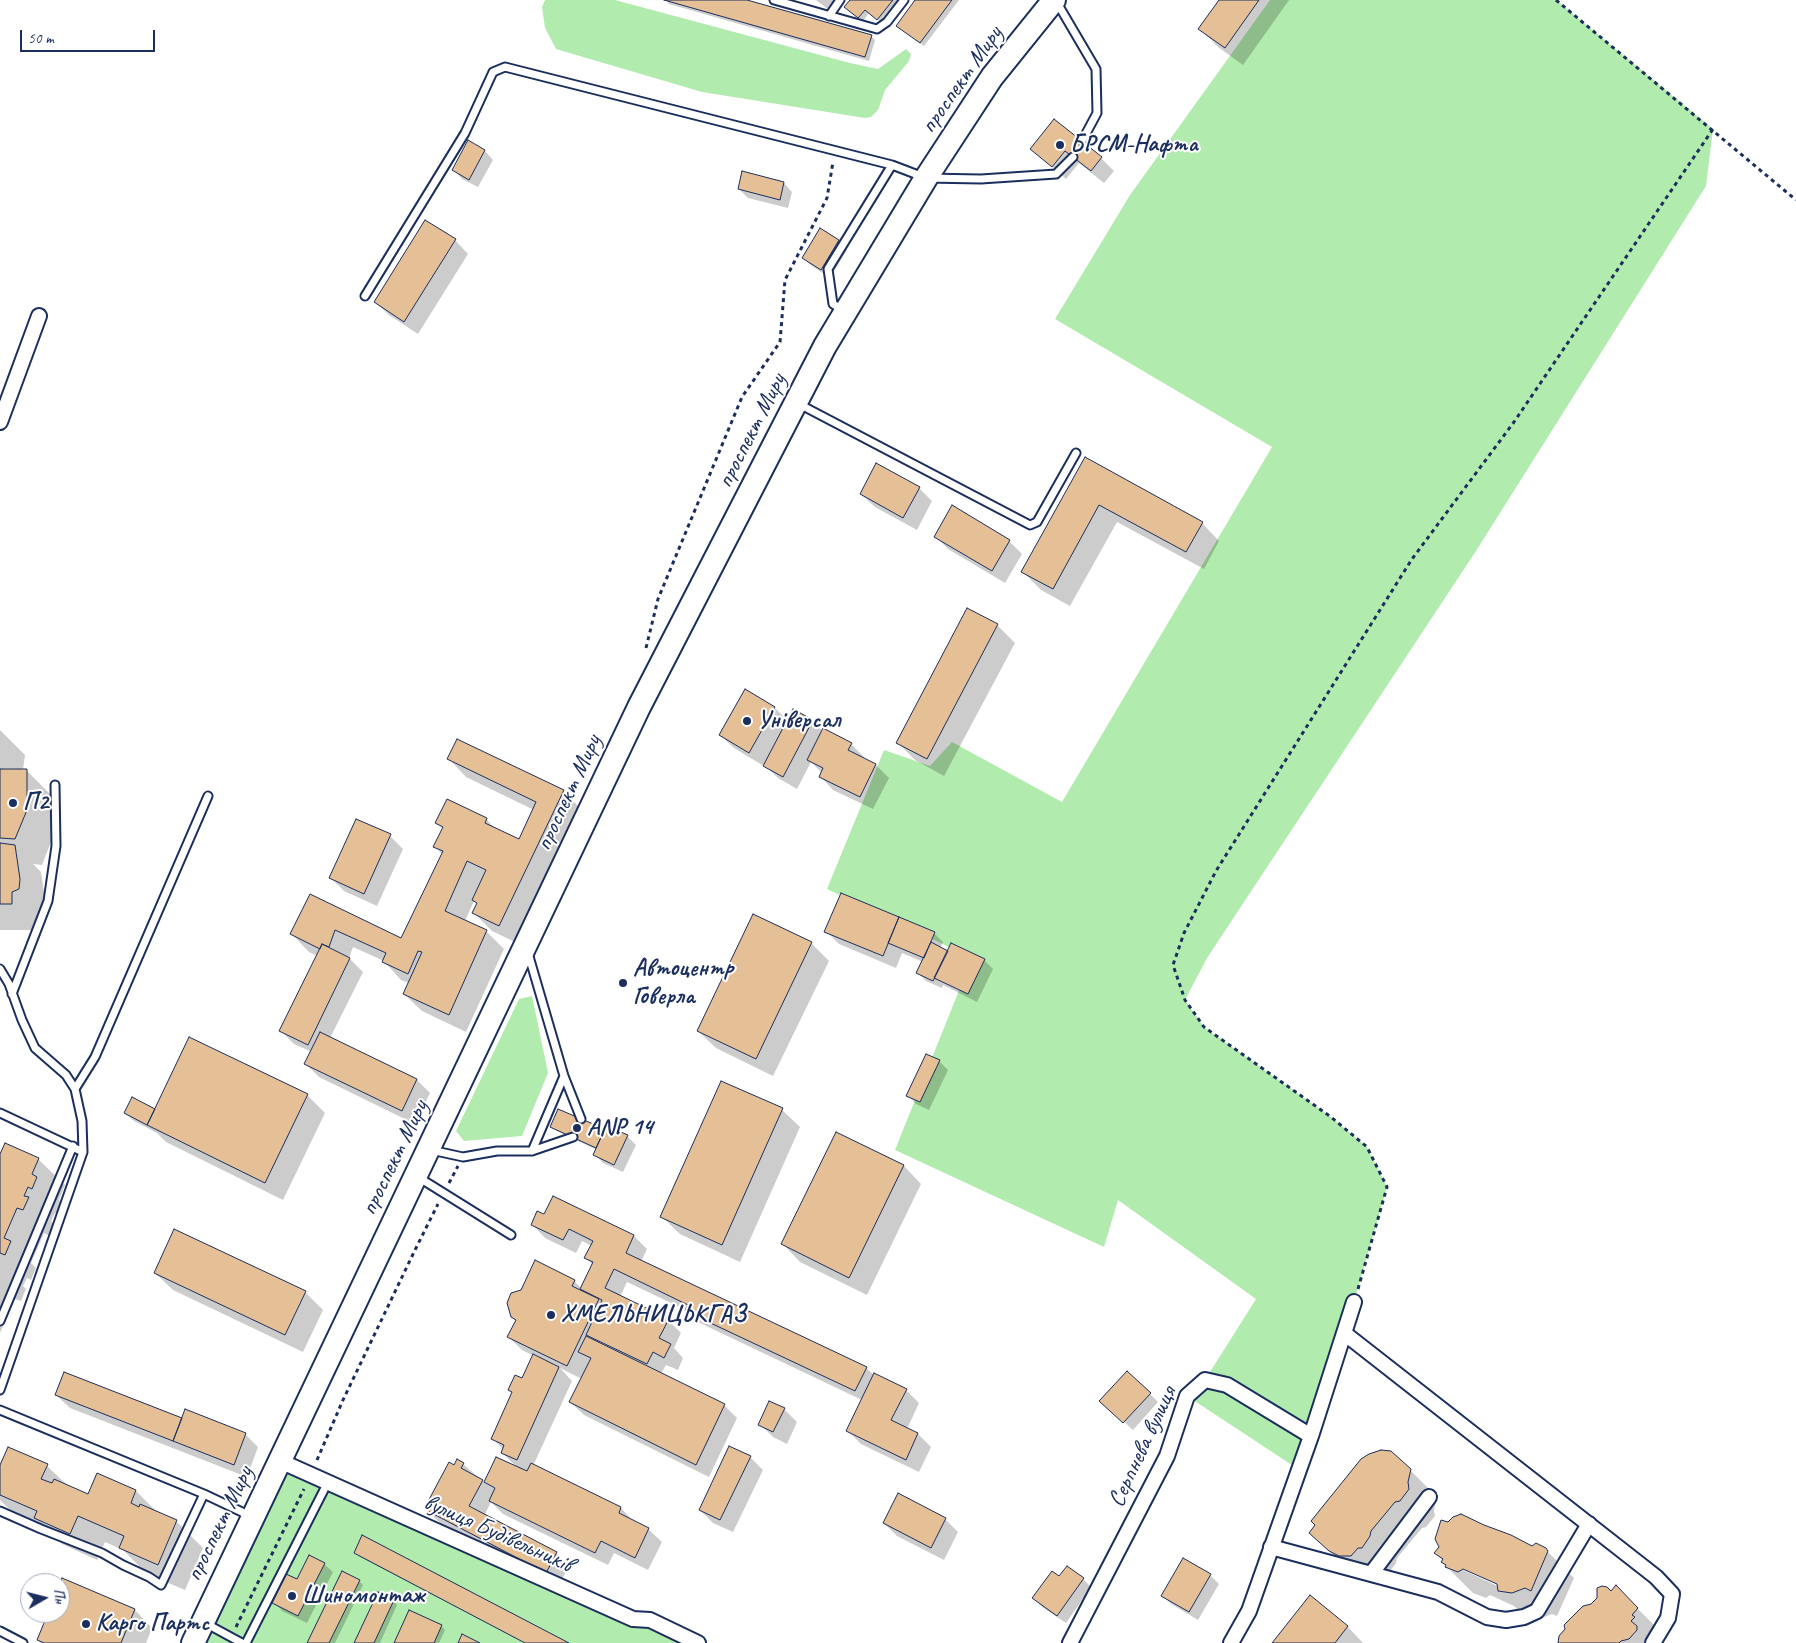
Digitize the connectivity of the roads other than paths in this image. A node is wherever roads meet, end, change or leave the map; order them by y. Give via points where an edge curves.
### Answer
1 (840, 0) edge
2 (904, 0) edge
3 (1055, 0) edge
4 (779, 1) edge
5 (829, 16) junction
6 (1082, 142) dead end
7 (1073, 157) dead end
8 (892, 165) junction
9 (926, 178) junction
10 (365, 296) dead end
11 (846, 312) junction
12 (39, 316) dead end
13 (796, 403) junction
14 (0, 422) edge
15 (1076, 453) dead end
16 (55, 784) dead end
17 (208, 796) dead end
18 (526, 945) junction
19 (0, 969) edge
20 (12, 994) junction
21 (564, 1076) junction
22 (75, 1089) junction
23 (0, 1113) edge
24 (581, 1119) dead end
25 (573, 1138) dead end
26 (73, 1146) junction
27 (428, 1150) junction
28 (83, 1152) junction
29 (532, 1152) junction
30 (415, 1176) junction
31 (511, 1235) dead end
32 (1354, 1302) road end
33 (0, 1321) edge
34 (1344, 1333) junction
35 (3, 1366) edge
36 (0, 1390) edge
37 (0, 1410) edge
38 (1311, 1436) junction
39 (280, 1461) junction
40 (328, 1482) junction
41 (204, 1494) junction
42 (1430, 1497) dead end
43 (0, 1511) edge
44 (251, 1520) junction
45 (1589, 1524) junction
46 (1271, 1547) junction
47 (1371, 1574) junction
48 (203, 1622) junction
49 (0, 1631) edge
50 (23, 1643) edge
51 (193, 1643) edge
52 (244, 1643) edge
53 (698, 1643) edge
54 (1070, 1643) edge
55 (1231, 1643) edge
56 (1653, 1643) edge

1 - 5 lane
2 - 5 lane via 877,30
3 - 6 lane via 1096,69 1097,113
3 - 9 main road, проспект Миру via 992,77
4 - 5 lane
7 - 9 lane via 1056,174 981,179
8 - 9 lane
8 - 10 lane via 505,67 493,72 465,133
8 - 11 lane via 828,269 833,304
9 - 11 main road, проспект Миру
11 - 13 main road, проспект Миру
12 - 14 street
13 - 15 lane via 1030,525 1037,522
13 - 18 main road, проспект Миру via 639,707
16 - 20 lane via 56,846 48,901
17 - 22 lane via 94,1057
18 - 21 lane
18 - 27 main road, проспект Миру
19 - 20 lane
20 - 22 lane via 35,1048 66,1075
21 - 24 lane
21 - 29 lane
22 - 28 lane via 82,1121
23 - 26 lane
25 - 29 lane
26 - 28 lane
26 - 33 lane
27 - 29 lane via 463,1157 497,1151
27 - 30 main road, проспект Миру
28 - 35 lane
30 - 31 lane
30 - 39 main road, проспект Миру
32 - 34 street
34 - 38 street
34 - 45 street
35 - 36 lane
37 - 41 lane
38 - 46 street
38 - 54 street, Серпнева вулиця via 1227,1385 1205,1380 1187,1396 1167,1456
39 - 40 street, вулиця Будівельників
39 - 44 main road, проспект Миру
40 - 52 lane
40 - 53 street, вулиця Будівельників via 633,1619 650,1620
41 - 43 lane via 160,1585 102,1553
41 - 44 lane via 242,1512
42 - 47 street
44 - 48 main road, проспект Миру
45 - 47 street via 1537,1611 1524,1618 1487,1617 1438,1592
45 - 56 street via 1656,1577 1672,1594 1668,1618
46 - 47 street
46 - 55 street via 1249,1611
48 - 51 main road, проспект Миру
48 - 52 lane
49 - 50 lane

